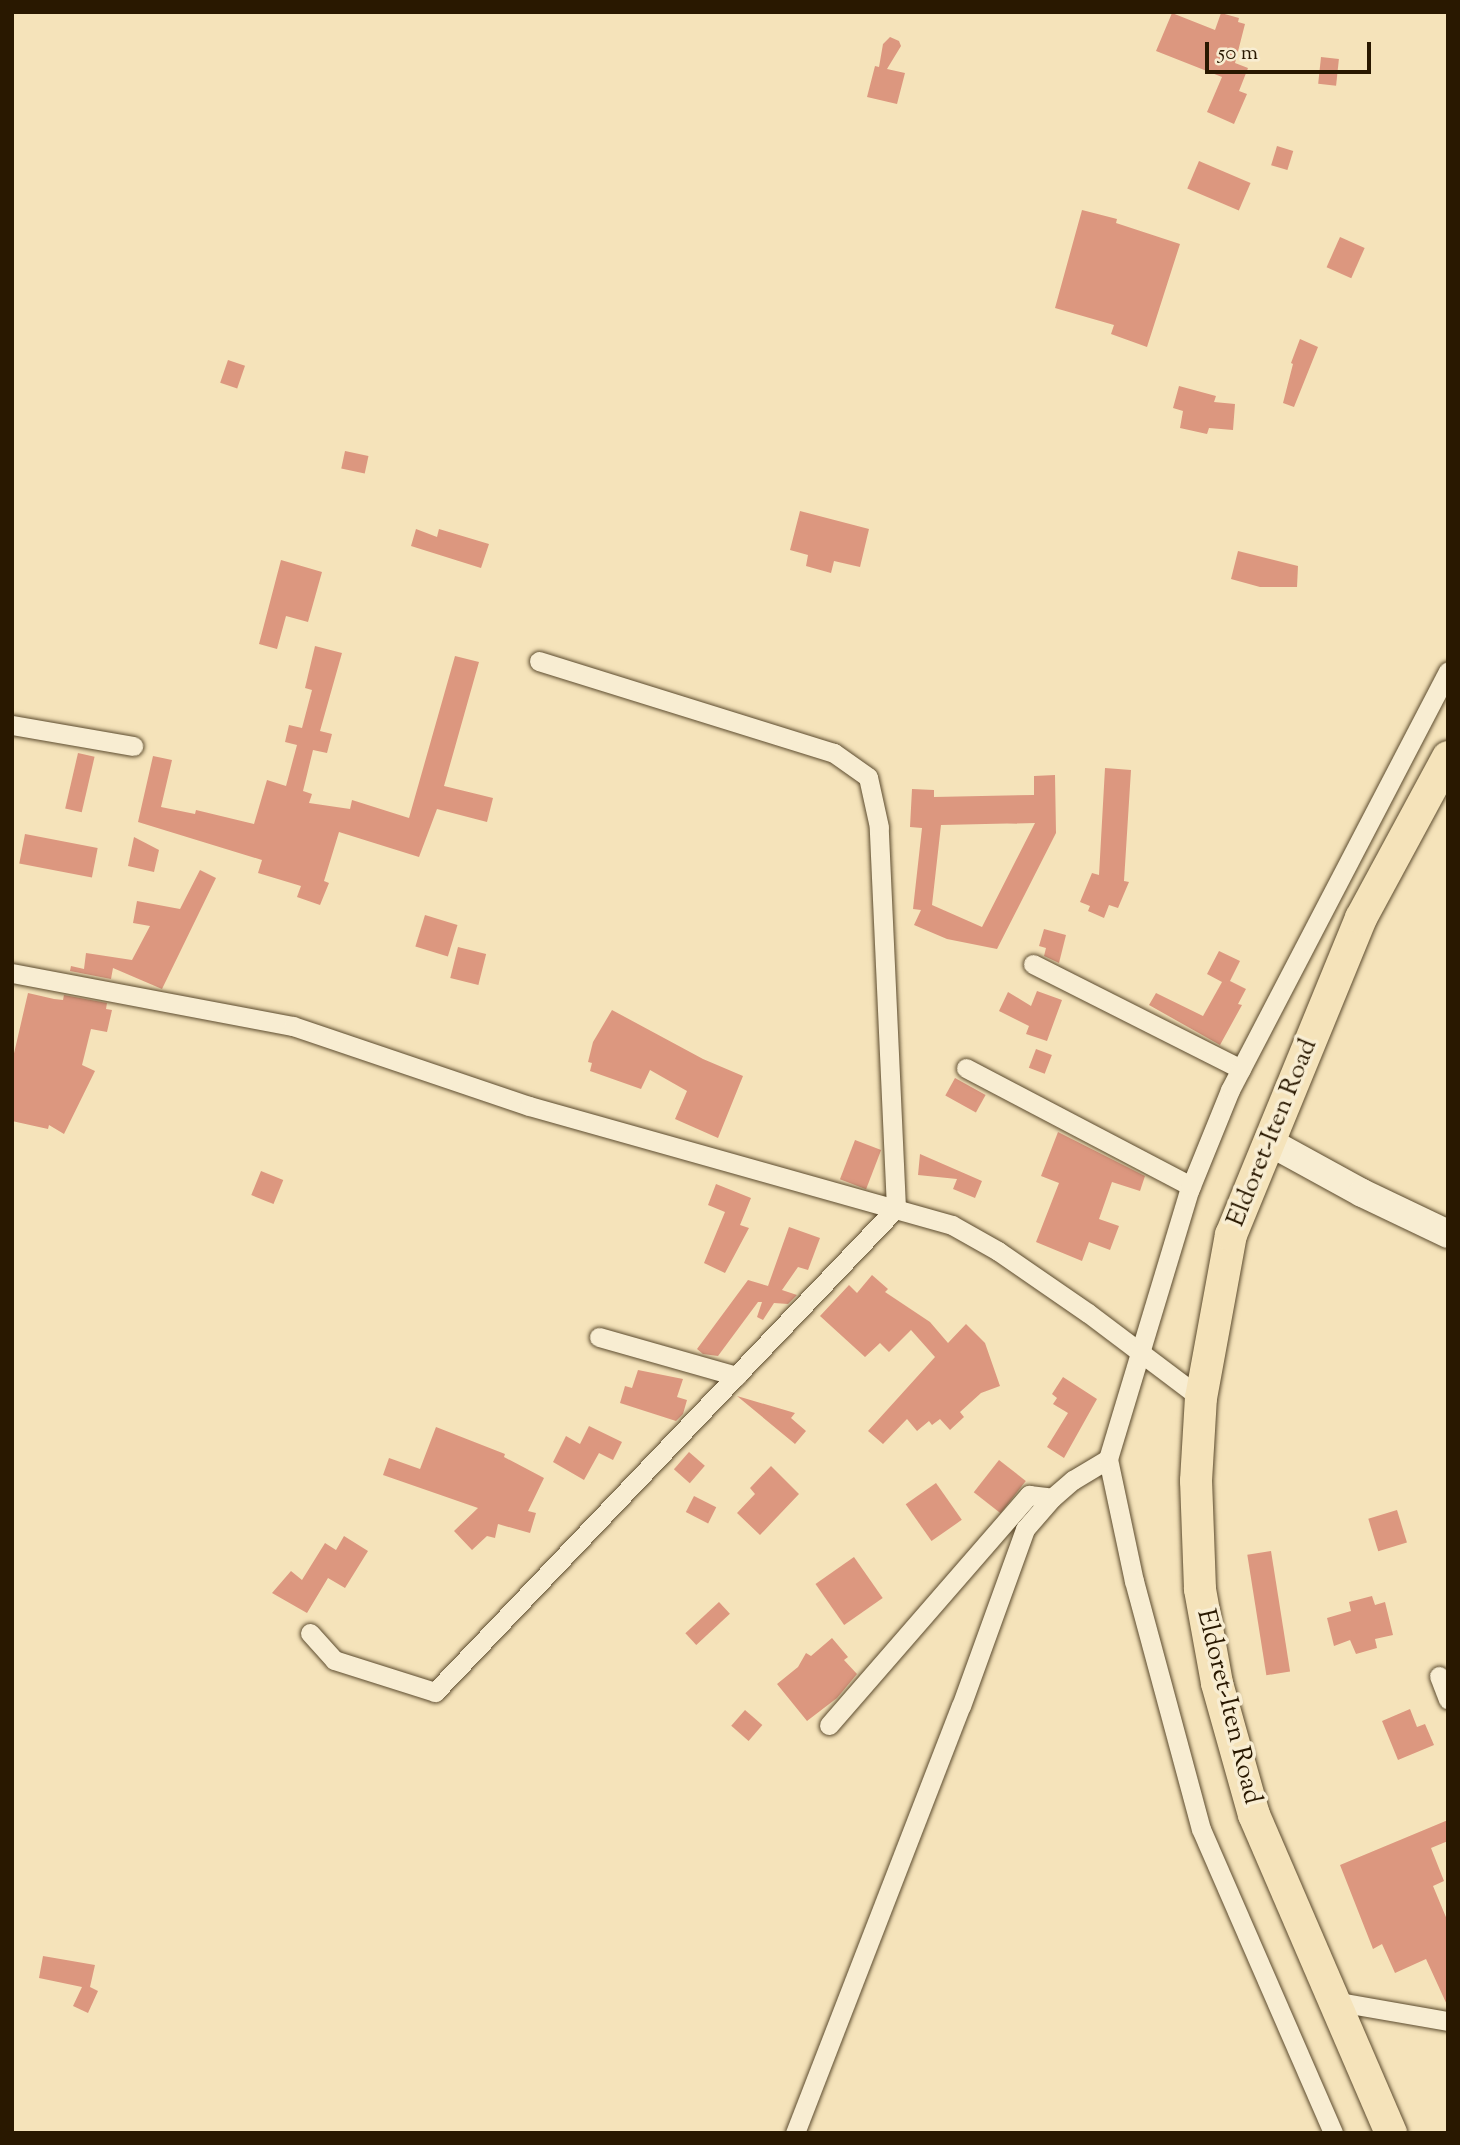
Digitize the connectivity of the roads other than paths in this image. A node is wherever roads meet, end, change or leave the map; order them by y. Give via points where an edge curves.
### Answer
1 (539, 662) dead end
2 (1448, 671) edge
3 (12, 725) edge
4 (133, 746) dead end
5 (1448, 757) edge
6 (1032, 964) dead end
7 (12, 973) edge
8 (965, 1068) dead end
9 (1241, 1069) junction
10 (1270, 1143) junction
11 (1191, 1185) junction
12 (897, 1208) junction
13 (1448, 1234) edge
14 (599, 1337) dead end
15 (1141, 1355) junction
16 (737, 1376) junction
17 (1201, 1398) junction
18 (1108, 1459) junction
19 (1052, 1498) junction
20 (310, 1633) dead end
21 (1440, 1676) dead end
22 (1448, 1699) edge
23 (829, 1724) dead end
24 (1333, 2001) junction
25 (1448, 2021) edge
26 (795, 2133) edge
27 (1333, 2133) edge
28 (1391, 2133) edge

1 - 12 street via 834,753 869,777 879,827
2 - 9 street
3 - 4 street
5 - 10 main road, Eldoret-Iten Road via 1361,918
6 - 9 street
7 - 12 street via 293,1026 528,1106
8 - 11 street
9 - 11 street
10 - 13 main road
10 - 17 main road, Eldoret-Iten Road via 1231,1236
11 - 15 street
12 - 15 street via 952,1226 998,1251
12 - 16 street
14 - 16 street
15 - 17 street
15 - 18 street
16 - 20 street via 435,1692 334,1660
17 - 24 main road, Eldoret-Iten Road via 1196,1481 1200,1589 1217,1683 1254,1815
18 - 19 street
18 - 27 street via 1135,1581 1201,1829
19 - 23 street via 1029,1495
19 - 26 street via 1024,1529 961,1706
21 - 22 street
24 - 25 street
24 - 28 main road, Eldoret-Iten Road

